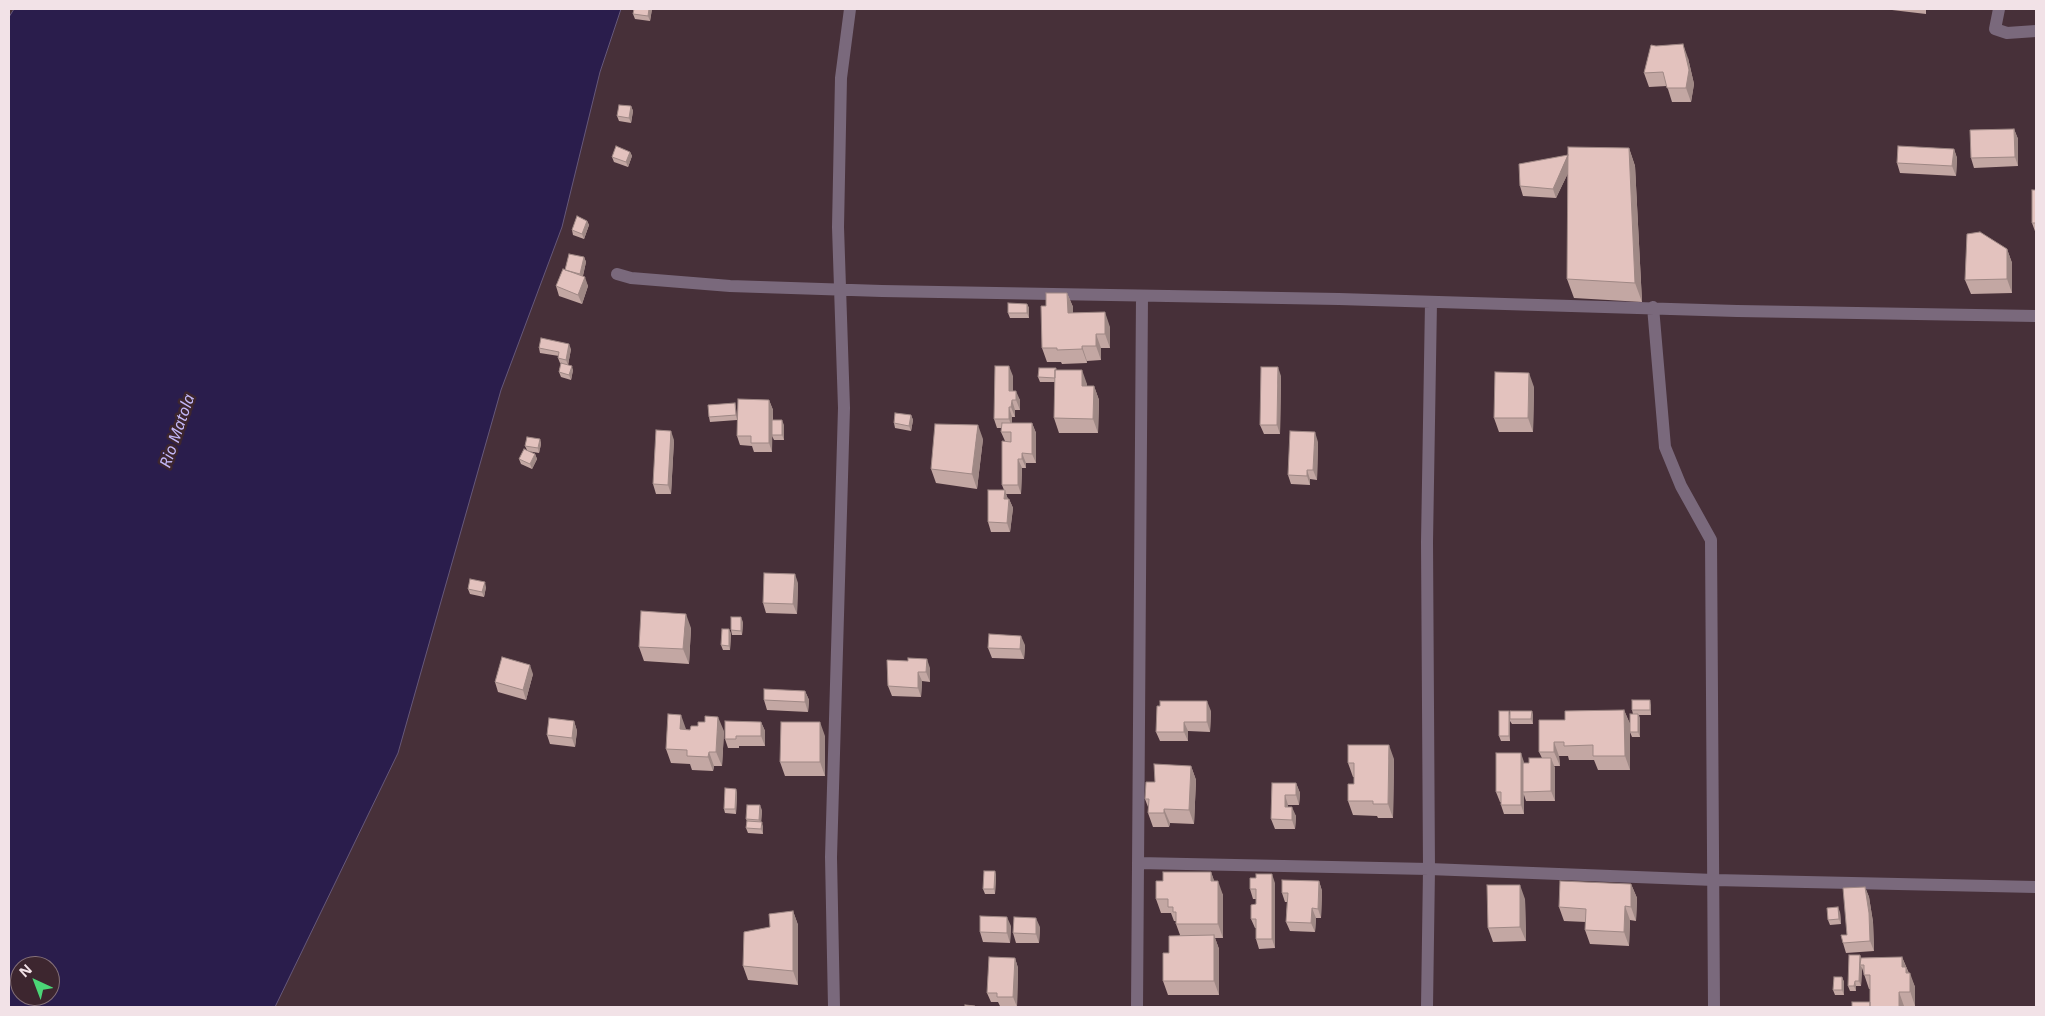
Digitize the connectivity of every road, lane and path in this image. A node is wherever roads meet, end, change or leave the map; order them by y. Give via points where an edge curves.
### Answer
1 (850, 9) edge
2 (1999, 9) edge
3 (2036, 31) edge
4 (617, 274) dead end
5 (839, 289) junction
6 (1142, 296) junction
7 (1431, 302) junction
8 (1653, 308) junction
9 (2036, 316) edge
10 (1138, 863) junction
11 (1429, 868) junction
12 (1714, 880) junction
13 (2036, 887) edge
14 (834, 1007) edge
15 (1137, 1007) edge
16 (1427, 1007) edge
17 (1714, 1007) edge

1 - 5 street via 841,78
2 - 3 street via 1995,30 2006,33
4 - 5 street via 730,286
5 - 6 street
5 - 14 street via 844,408 832,857
6 - 7 street
6 - 10 street
7 - 8 street
7 - 11 street via 1427,542
8 - 9 street
8 - 12 street via 1666,447 1681,486 1711,540
10 - 11 street
10 - 15 street
11 - 12 street
11 - 16 street
12 - 13 street
12 - 17 street

